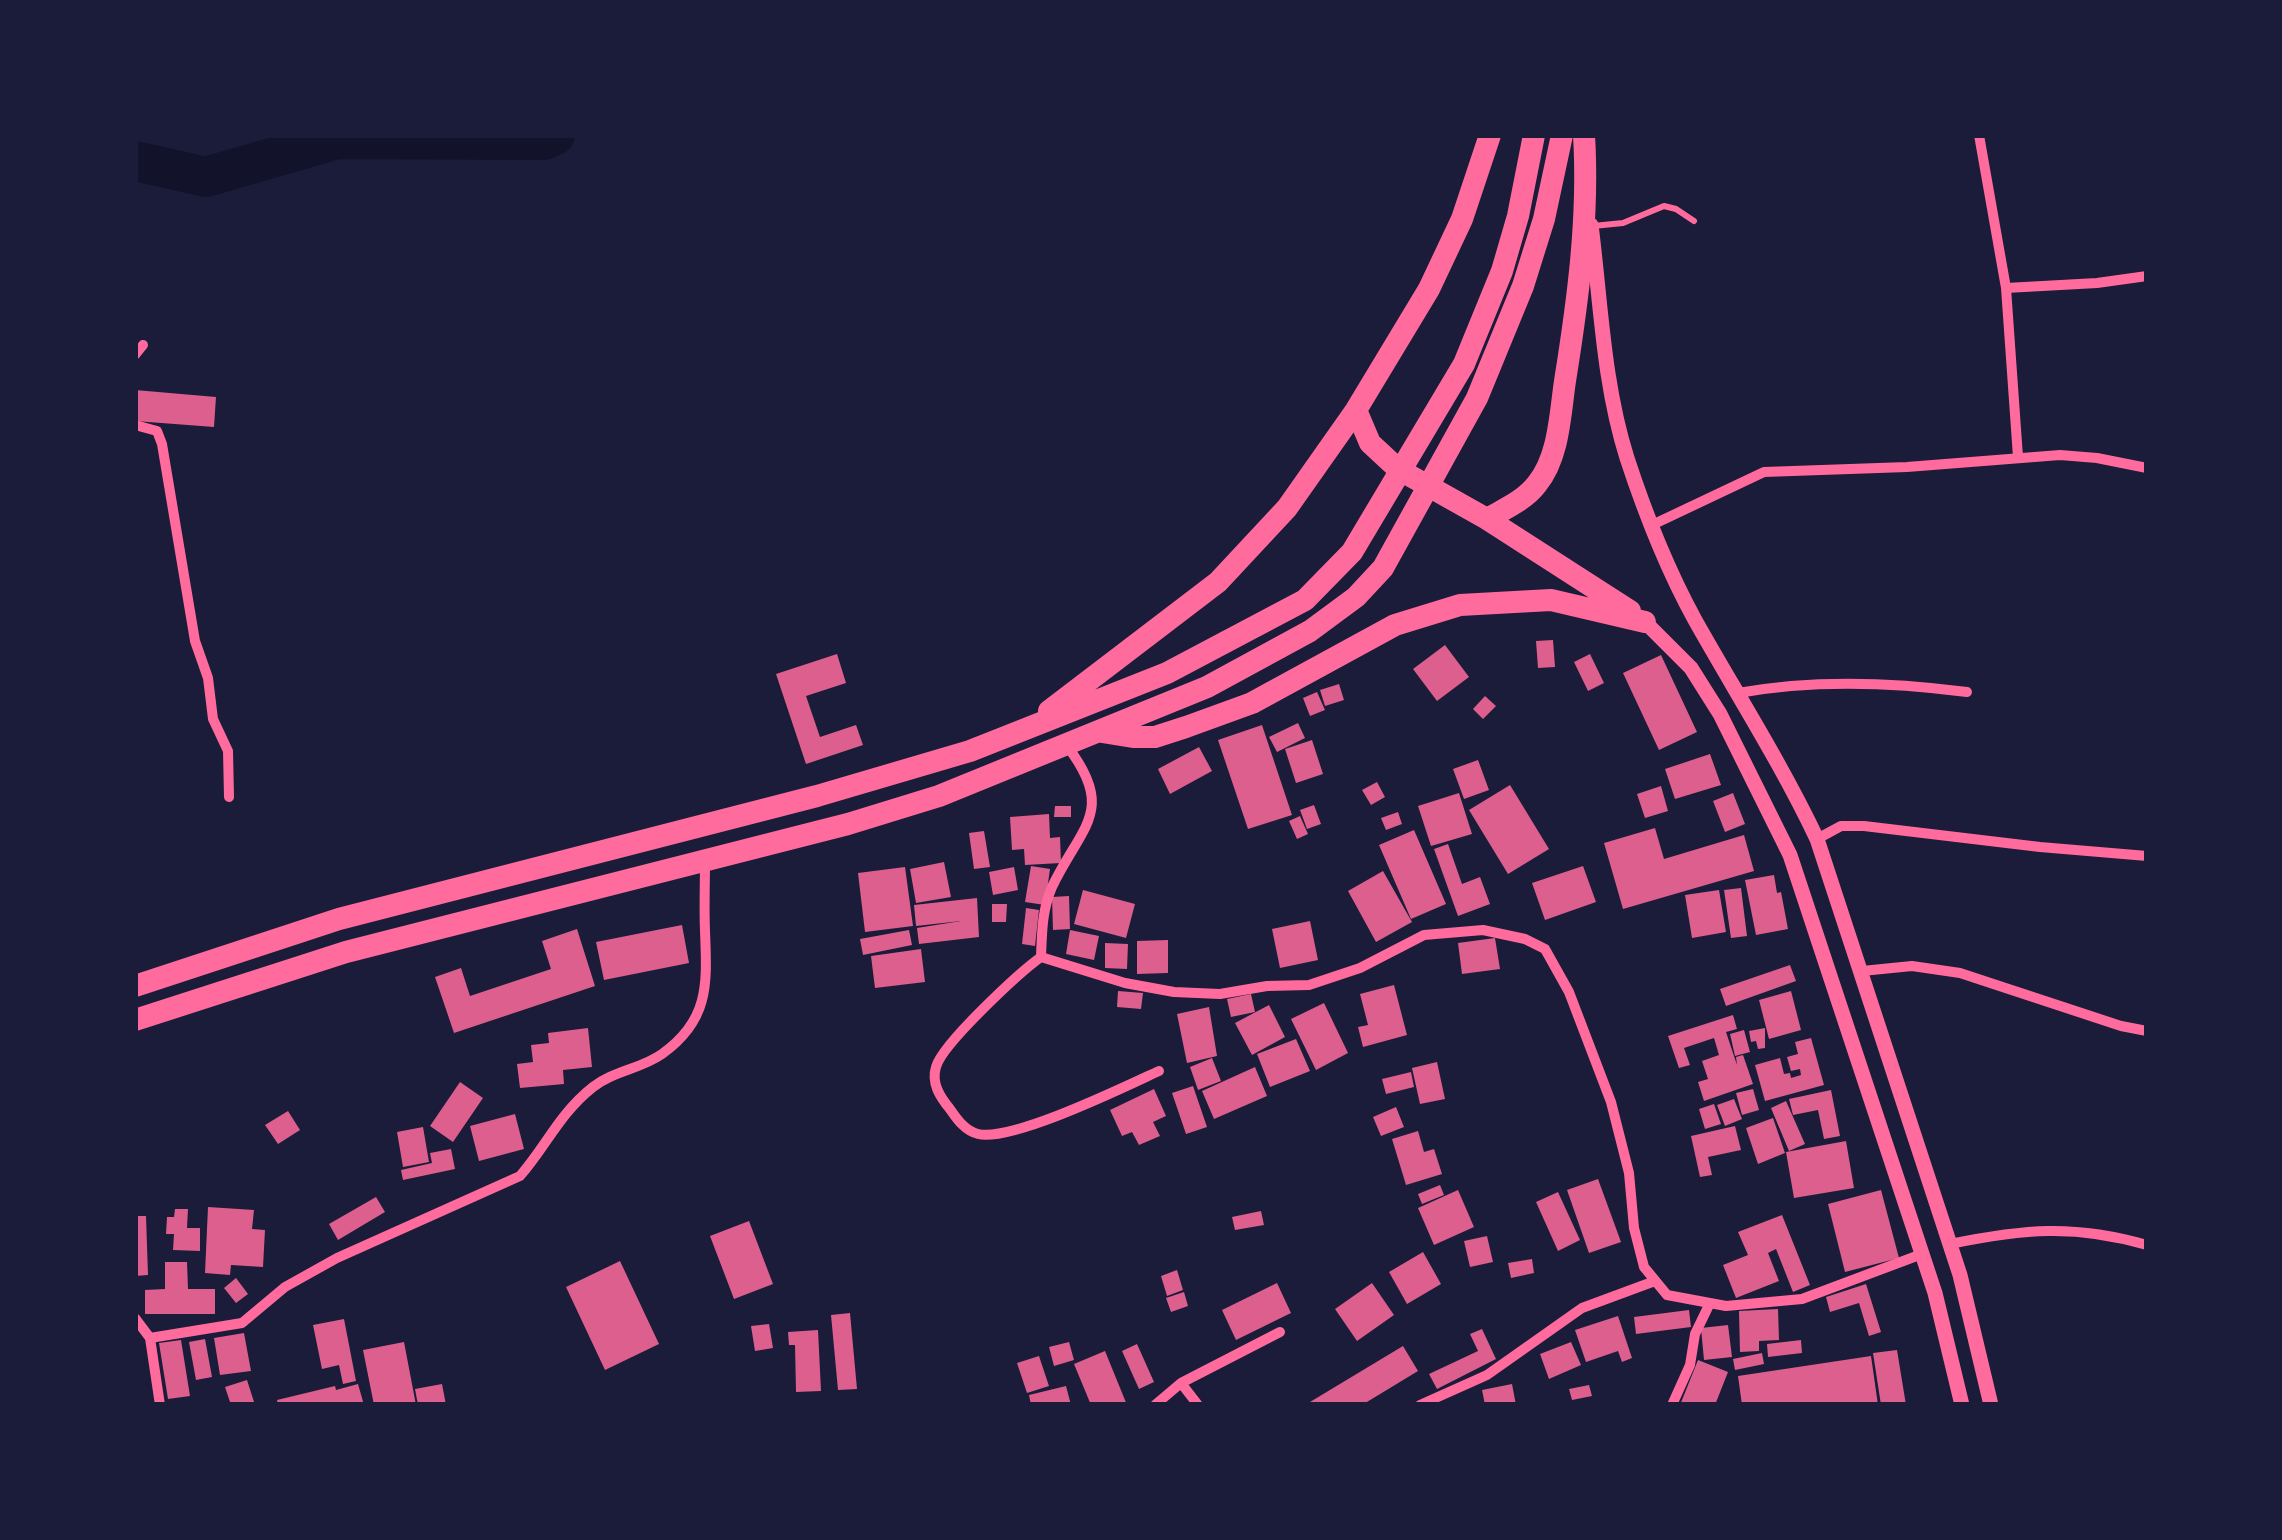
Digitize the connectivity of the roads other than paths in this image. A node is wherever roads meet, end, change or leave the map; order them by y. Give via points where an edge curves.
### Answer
1 (1490, 135) edge
2 (1534, 135) edge
3 (1562, 135) edge
4 (1584, 135) edge
5 (1979, 135) edge
6 (1586, 174) junction
7 (1694, 220) dead end
8 (1591, 226) junction
9 (2147, 276) edge
10 (2006, 288) junction
11 (143, 345) dead end
12 (135, 355) edge
13 (1356, 410) junction
14 (135, 424) edge
15 (2018, 457) junction
16 (2147, 468) edge
17 (1486, 519) junction
18 (1652, 525) junction
19 (1645, 622) junction
20 (1738, 692) junction
21 (1967, 692) dead end
22 (1030, 726) junction
23 (1102, 732) junction
24 (1067, 746) junction
25 (228, 798) dead end
26 (1817, 839) junction
27 (2147, 856) edge
28 (705, 860) junction
29 (1041, 957) junction
30 (1862, 971) junction
31 (135, 986) edge
32 (135, 1020) edge
33 (2147, 1030) edge
34 (1159, 1071) dead end
35 (1950, 1244) junction
36 (2147, 1245) edge
37 (1922, 1254) junction
38 (1656, 1281) junction
39 (1710, 1303) junction
40 (135, 1318) edge
41 (1280, 1332) dead end
42 (150, 1338) junction
43 (1181, 1383) junction
44 (160, 1405) edge
45 (1155, 1405) edge
46 (1198, 1405) edge
47 (1420, 1405) edge
48 (1672, 1405) edge
49 (1962, 1405) edge
50 (1991, 1405) edge

1 - 13 highway via 1462,220 1429,290
2 - 22 highway via 1518,216 1483,321 1450,390 1352,552 1320,588 1275,618 1167,673
3 - 23 highway via 1523,286 1476,398 1382,568 1310,631 1207,687
4 - 6 highway
5 - 10 street
6 - 8 street
6 - 17 highway via 1574,323 1555,445 1538,483
7 - 8 lane via 1664,206
8 - 18 street via 1611,396
9 - 10 street
10 - 15 street
11 - 12 street
13 - 17 highway via 1381,456
13 - 22 highway via 1286,508 1218,582
14 - 25 street via 157,430 162,444 195,641 228,751
15 - 16 street via 2097,458
15 - 18 street via 1764,472
17 - 19 highway
18 - 20 street via 1694,618
19 - 23 highway via 1551,600 1460,605 1394,625 1252,703 1186,727 1156,737
19 - 37 street via 1691,668 1720,714 1790,855
20 - 21 street via 1786,684 1909,684
20 - 26 street
22 - 31 highway via 892,775 339,918
23 - 24 highway
24 - 28 highway via 939,796
24 - 29 street via 1094,800 1051,890
26 - 27 street via 1841,826 1864,826
26 - 30 street
28 - 32 highway via 346,952
28 - 42 street via 708,981 687,1034 659,1056 597,1083 566,1110 520,1176 336,1258 242,1323
29 - 34 street via 939,1059 936,1087 962,1125 977,1134 1017,1129
29 - 38 street via 1125,983 1220,994 1310,985 1424,935 1483,930 1525,938 1545,949 1569,992 1611,1102 1644,1267
30 - 33 street via 1912,966 1960,973
30 - 35 street
35 - 36 street via 2010,1232 2076,1230
35 - 50 street
37 - 39 street via 1802,1300
37 - 49 street
38 - 39 street via 1667,1296
38 - 47 street via 1582,1308 1487,1376
39 - 48 street
40 - 42 street
41 - 43 street
42 - 44 street
43 - 45 street
43 - 46 street

